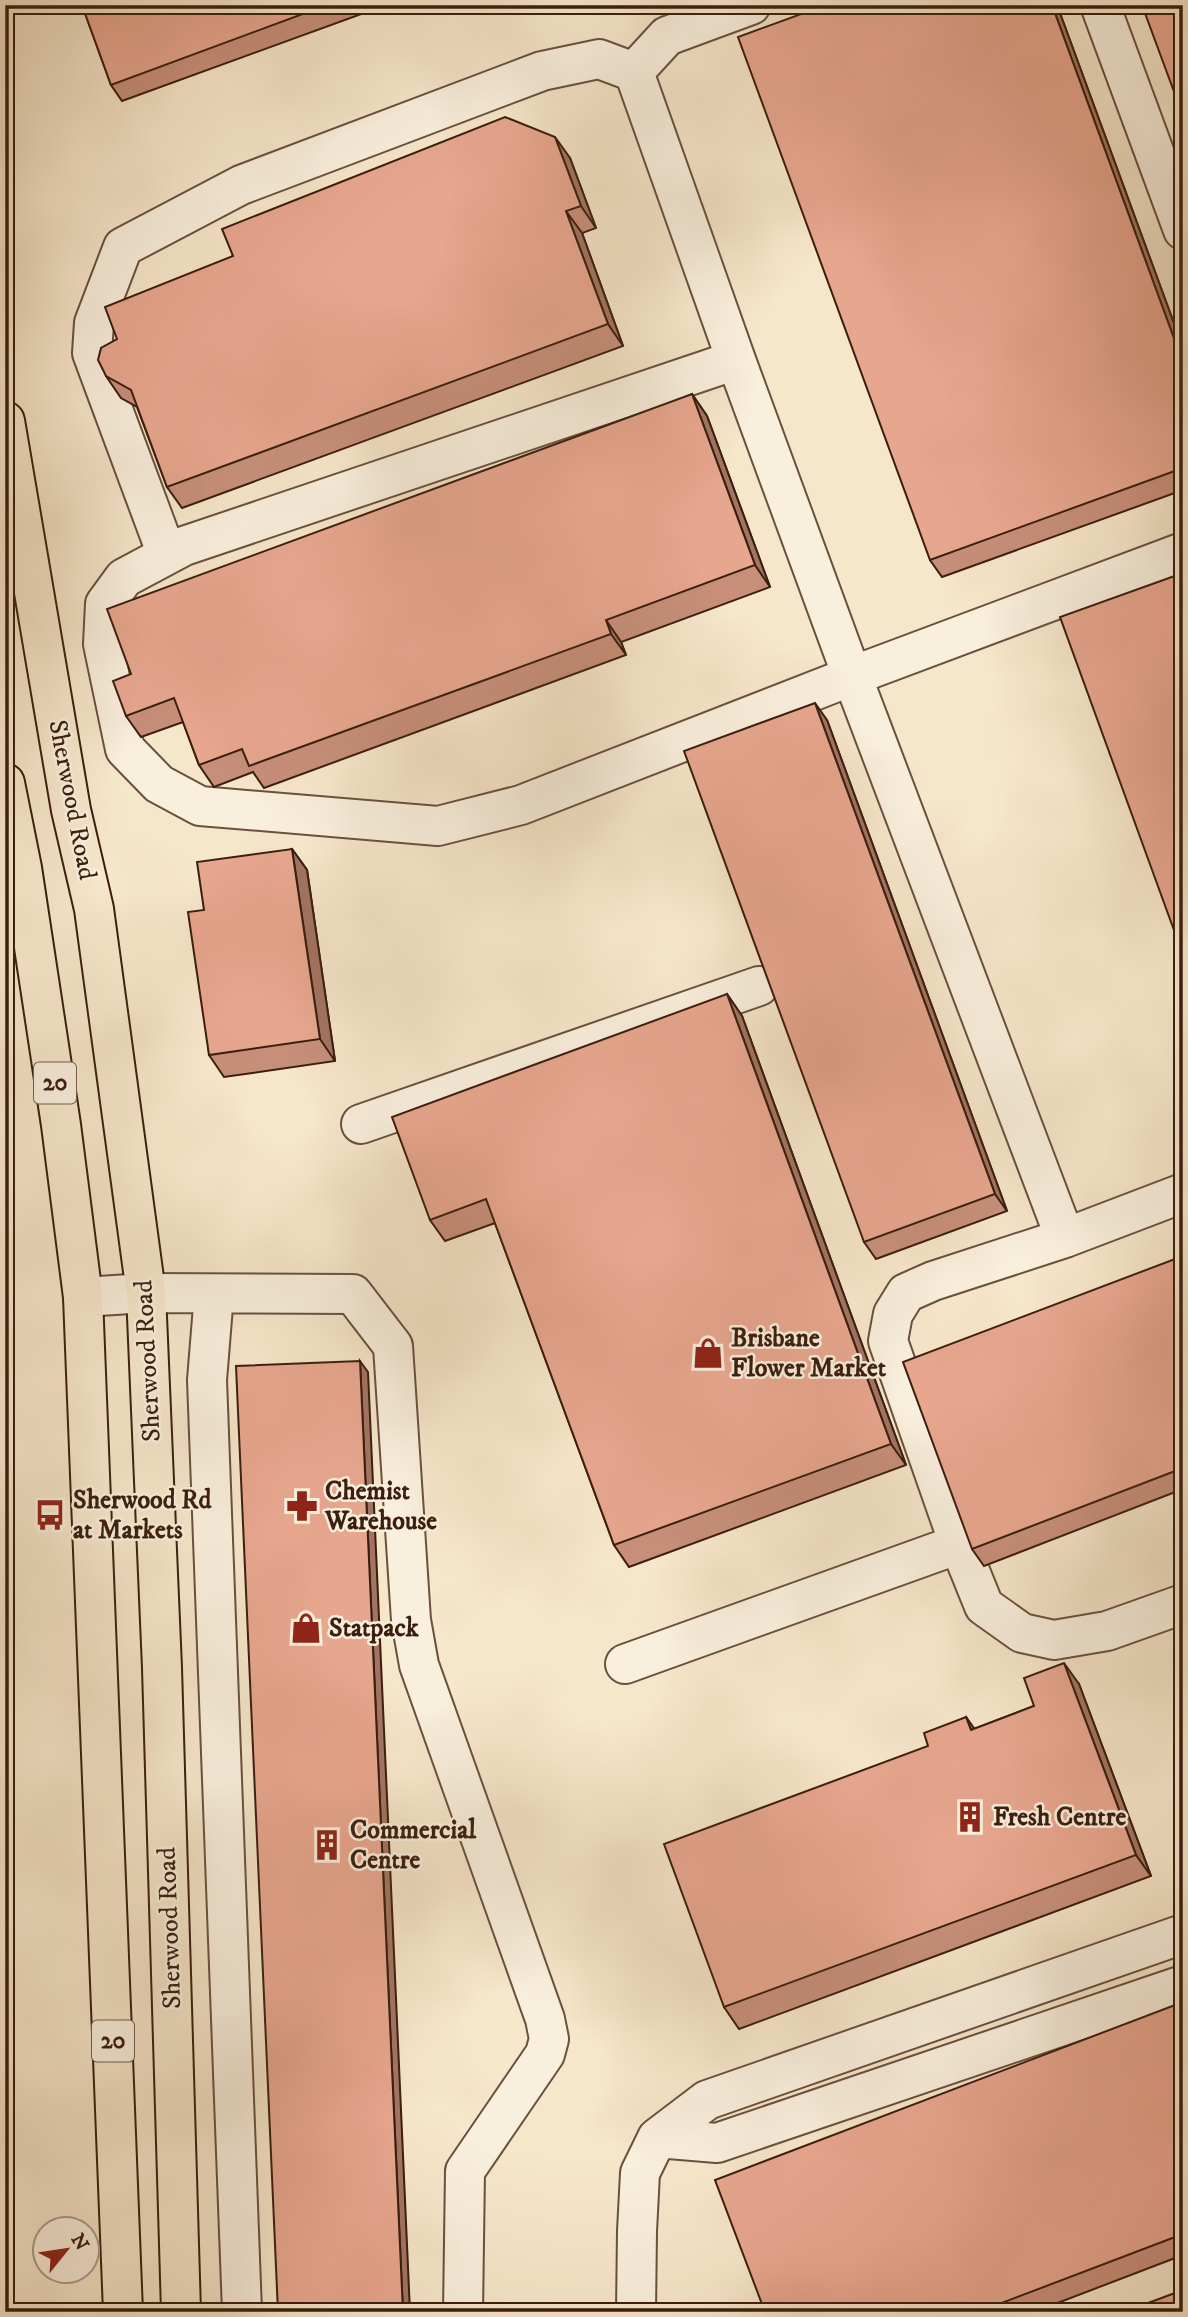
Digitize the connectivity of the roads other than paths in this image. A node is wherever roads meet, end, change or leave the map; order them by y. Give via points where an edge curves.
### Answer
1 (751, 5) edge
2 (1100, 5) edge
3 (634, 72) junction
4 (1183, 230) edge
5 (736, 360) junction
6 (5, 421) edge
7 (1183, 552) edge
8 (167, 555) junction
9 (852, 676) junction
10 (5, 783) edge
11 (759, 986) edge
12 (361, 1124) dead end
13 (1183, 1193) edge
14 (1065, 1238) junction
15 (146, 1293) junction
16 (214, 1294) junction
17 (83, 1297) junction
18 (959, 1544) junction
19 (1183, 1604) edge
20 (625, 1664) dead end
21 (1183, 1934) edge
22 (1183, 1985) edge
23 (657, 2138) junction
24 (123, 2312) edge
25 (181, 2312) edge
26 (243, 2312) edge
27 (463, 2312) edge
28 (636, 2312) edge

1 - 3 street via 667,36
2 - 4 street
3 - 5 street
3 - 8 street via 599,59 542,71 241,185 123,247 94,323 92,353
5 - 8 street
5 - 9 street
6 - 15 main road, Sherwood Road / 20 via 71,810 94,909
7 - 9 street
8 - 9 street via 124,578 106,604 103,644 125,749 159,784 200,806 438,826 521,805
9 - 14 street
10 - 17 main road, 20 via 57,1098
11 - 12 street
13 - 14 street
14 - 18 street via 933,1281 906,1293 893,1314 888,1341
15 - 16 street
15 - 17 street
15 - 25 main road, Sherwood Road / 20
16 - 26 street via 207,1380
16 - 27 street via 353,1294 393,1346 411,1620 419,1665 550,2039 545,2054 465,2171
17 - 24 main road, 20
18 - 19 street via 984,1605 1022,1633 1054,1640 1107,1631
18 - 20 street
21 - 23 street via 707,2101
22 - 23 street via 717,2143
23 - 28 street via 640,2173

